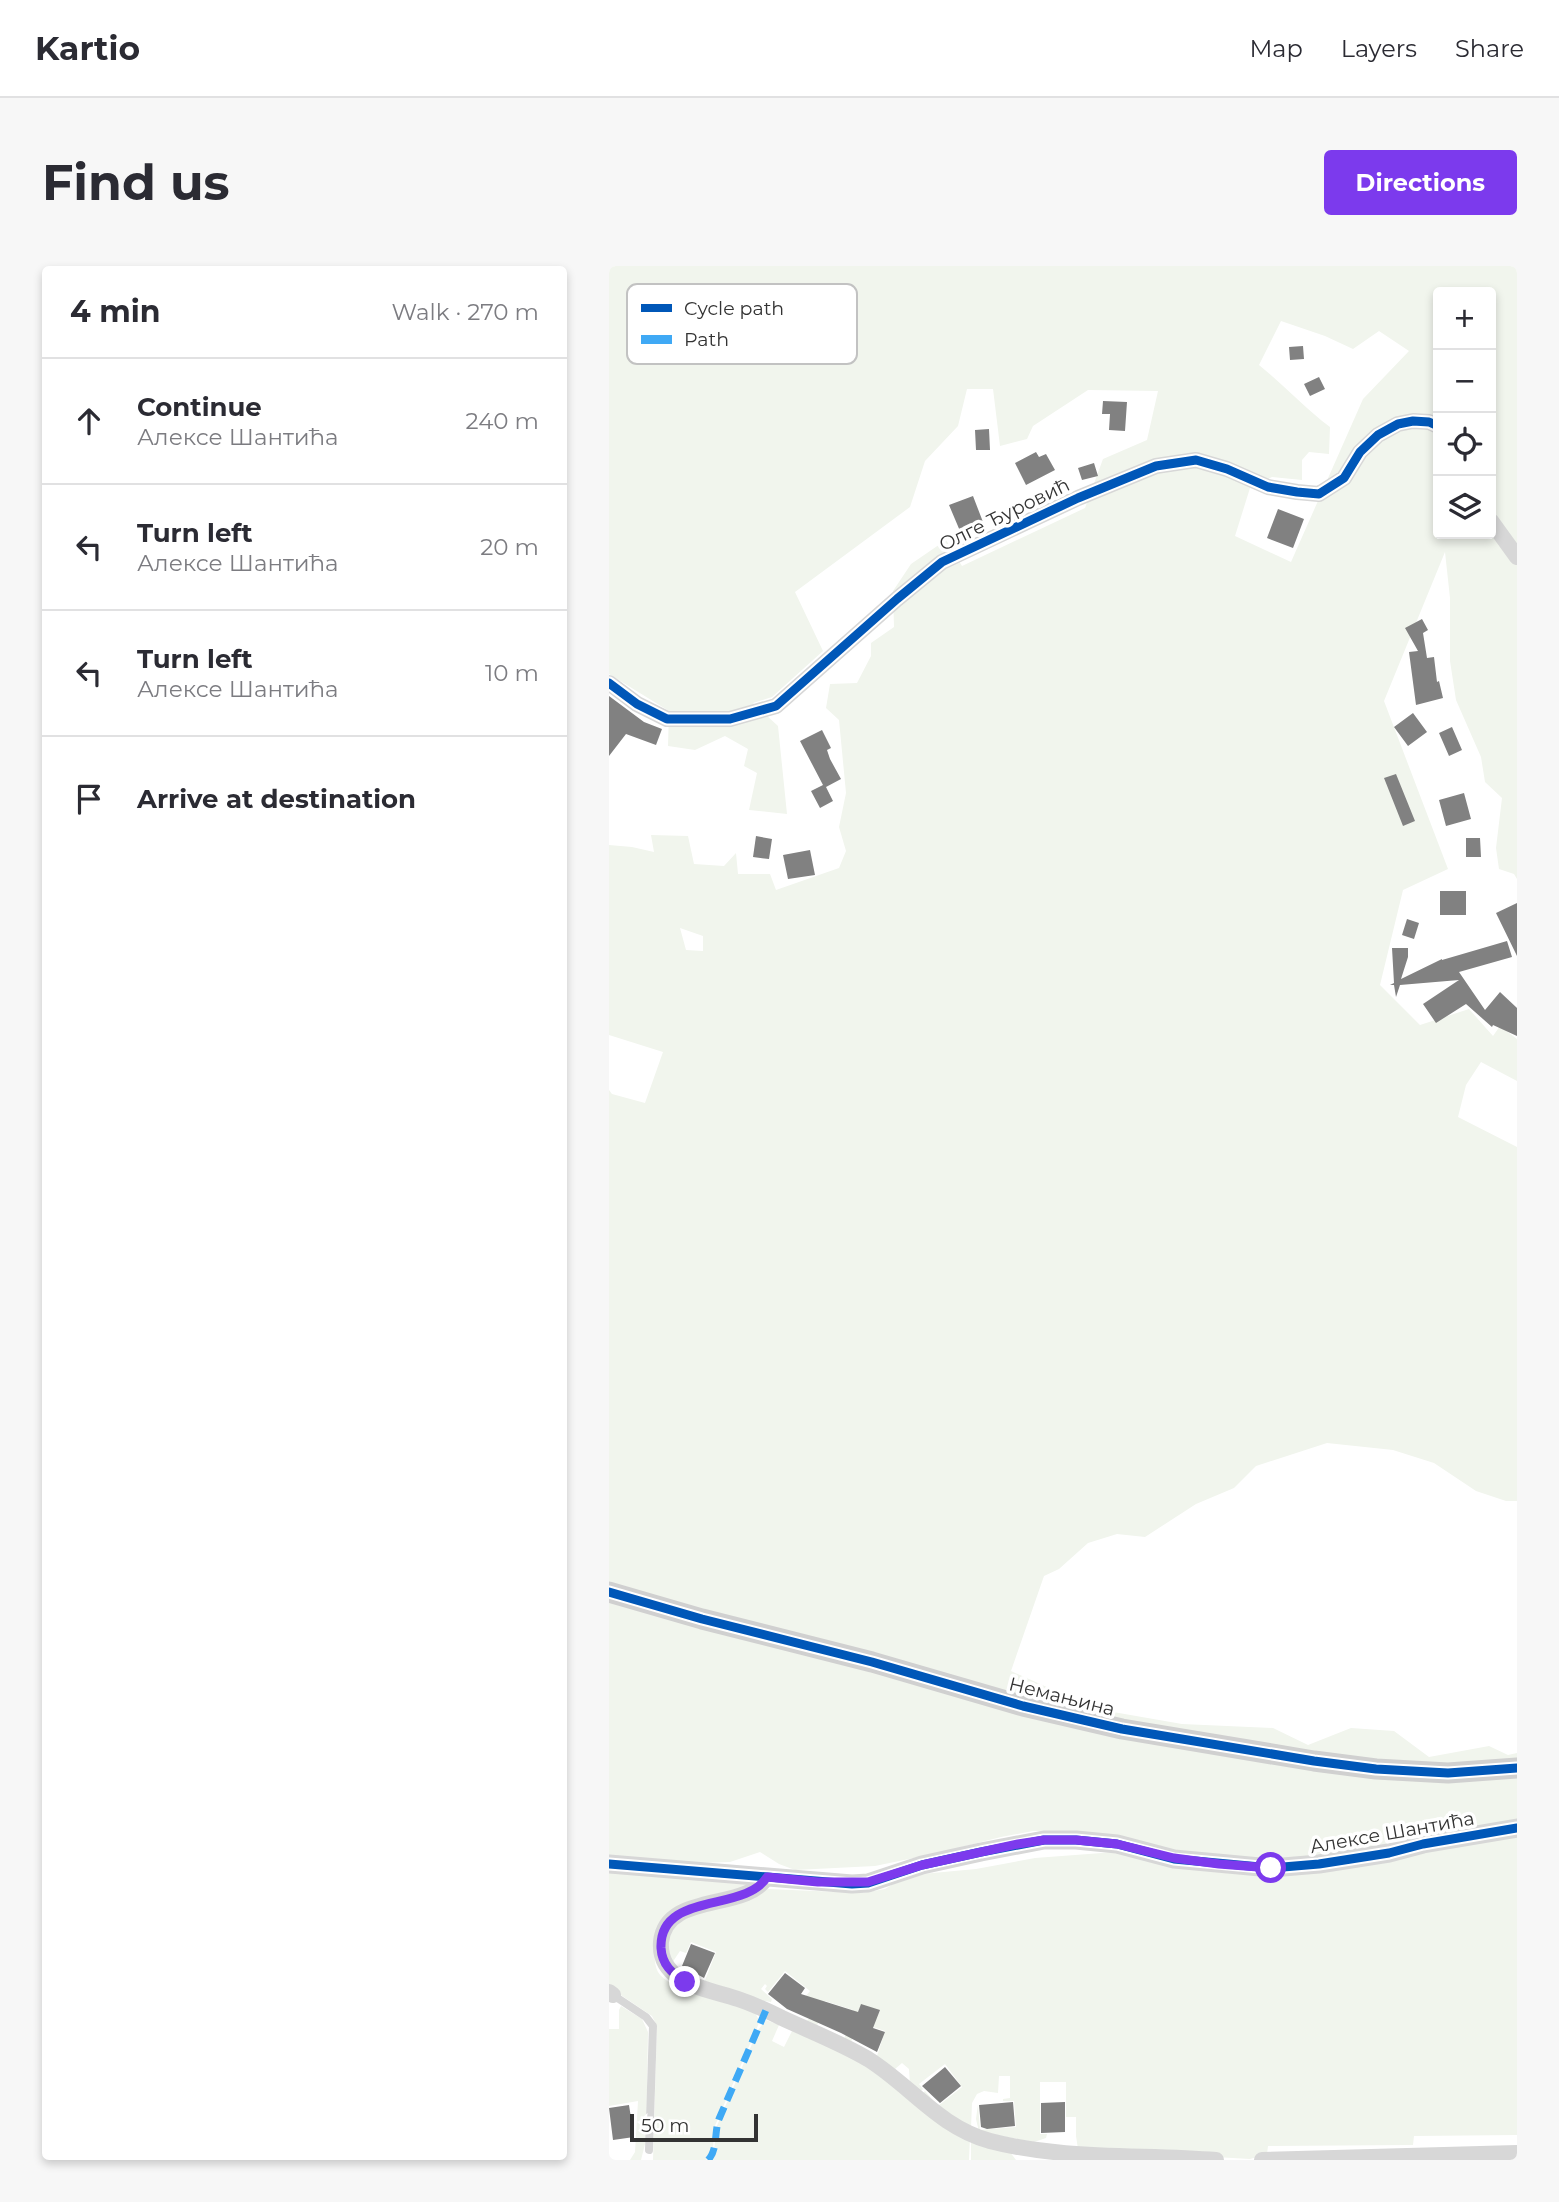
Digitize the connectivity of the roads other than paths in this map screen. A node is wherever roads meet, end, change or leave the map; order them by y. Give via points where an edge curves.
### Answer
1 (1433, 424) edge
2 (1496, 528) edge
3 (1517, 556) edge
4 (609, 683) edge
5 (609, 1592) edge
6 (1517, 1768) edge
7 (1517, 1828) edge
8 (609, 1864) edge
9 (767, 1877) junction
10 (611, 1993) edge
11 (649, 2150) dead end
12 (1517, 2153) edge
13 (1266, 2159) edge
14 (1216, 2160) edge

1 - 4 street, Олге Ђуровић via 1398,424 1378,435 1360,452 1344,478 1319,494 1268,487 1196,460 1156,466 1078,498 942,562 776,706 730,719 667,719
2 - 3 street
5 - 6 main road, Немањина via 1122,1729 1376,1769 1448,1773
7 - 9 street, Алексе Шантића via 1389,1853 1271,1868 1174,1858 1117,1844 1044,1840 922,1865 868,1882
8 - 9 street, Алексе Шантића
9 - 14 street via 755,1890 671,1919 661,1941 669,1970 685,1982 766,2010 867,2059 938,2116 988,2141 1038,2151
10 - 11 lane via 653,2026
12 - 13 street

